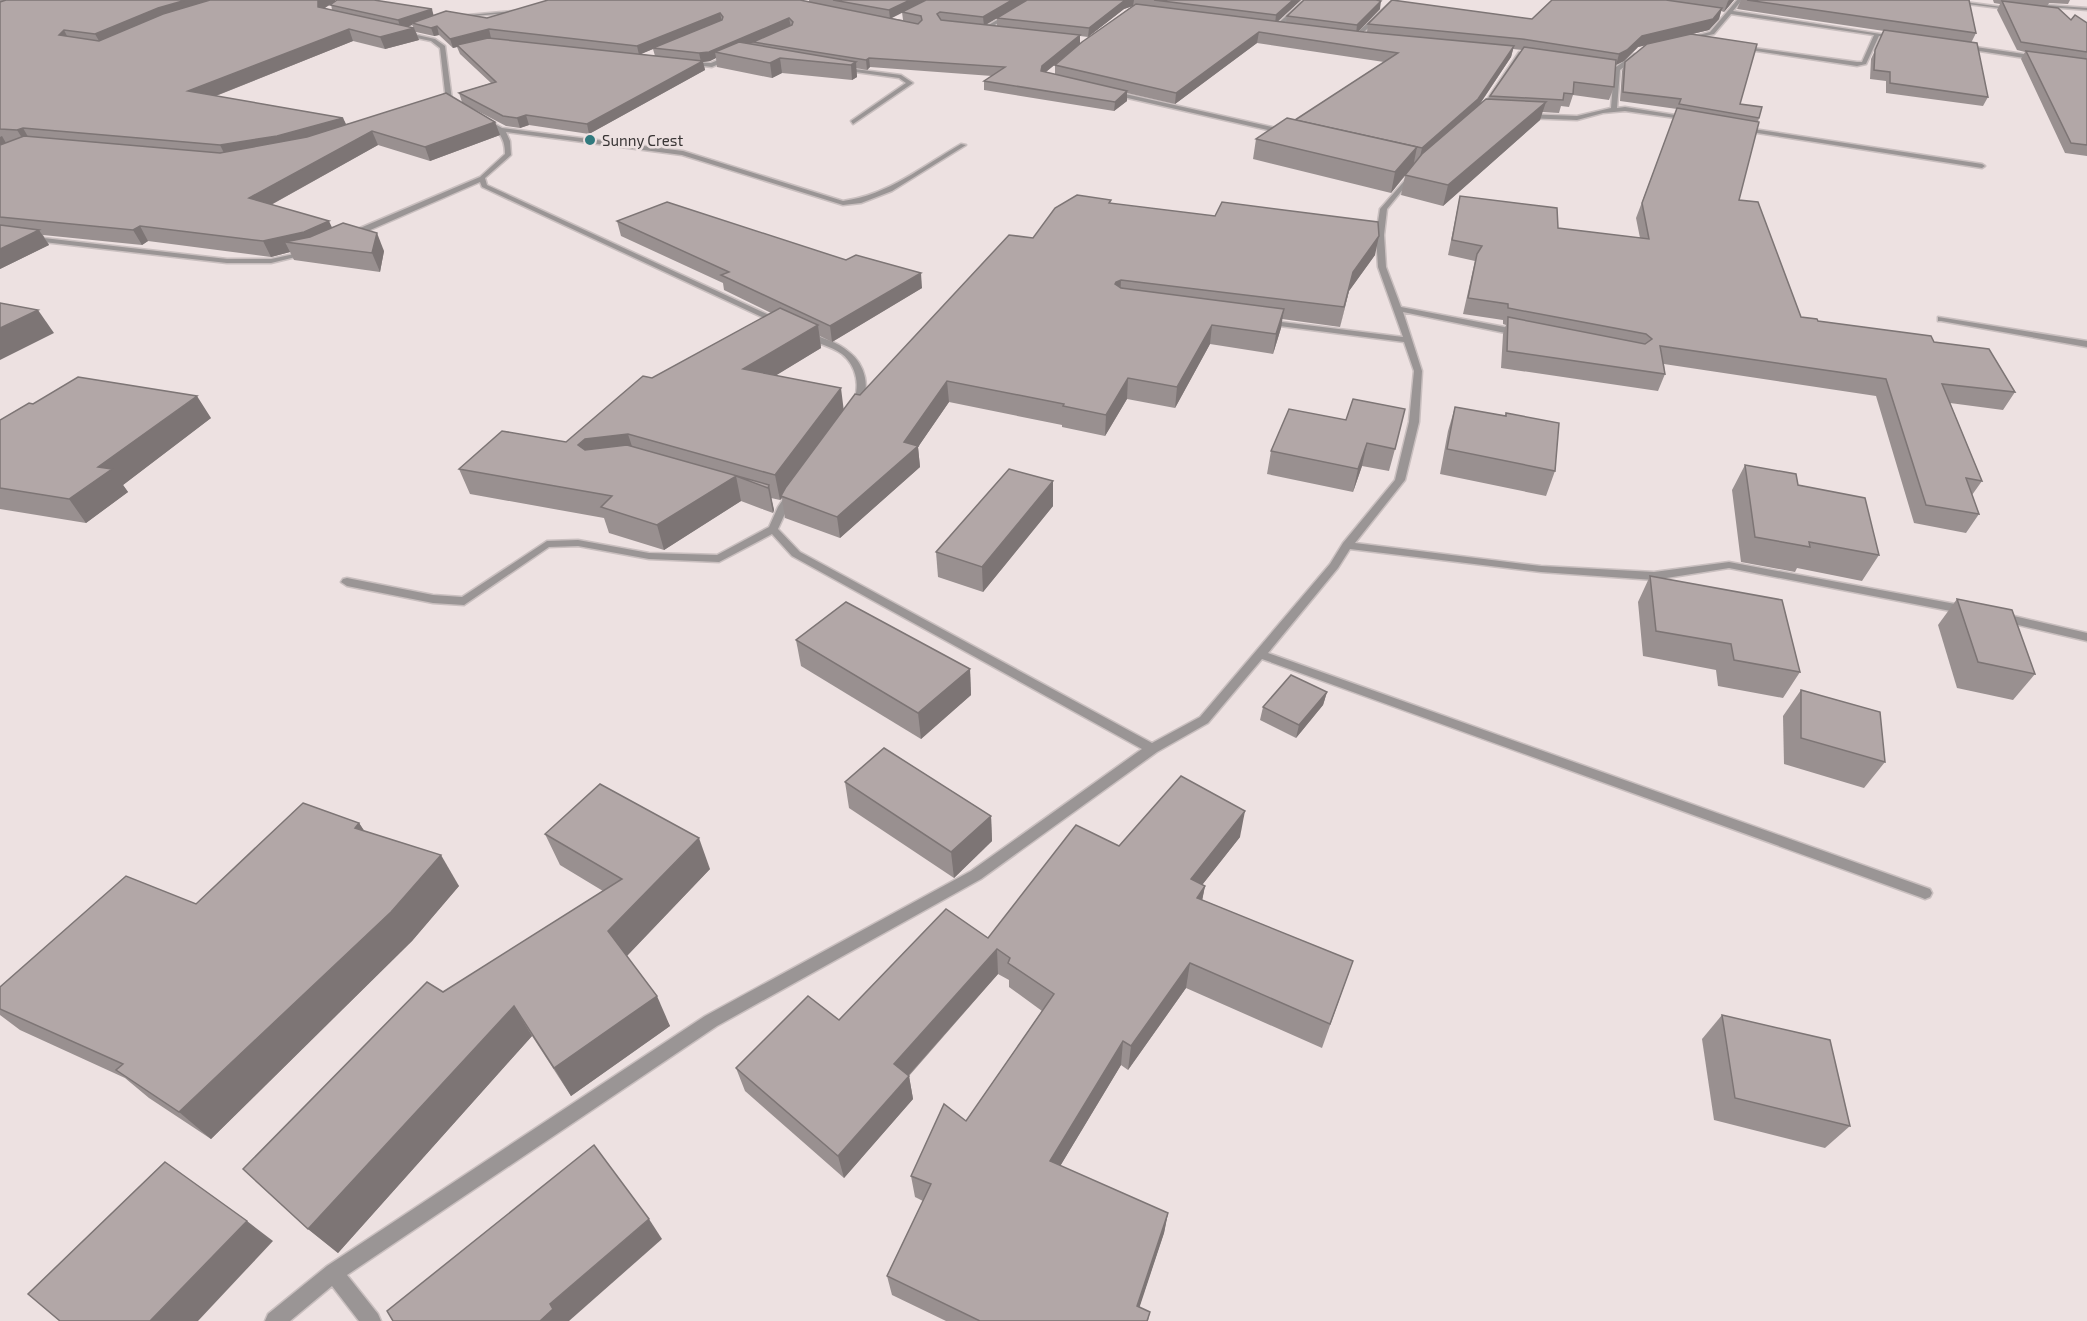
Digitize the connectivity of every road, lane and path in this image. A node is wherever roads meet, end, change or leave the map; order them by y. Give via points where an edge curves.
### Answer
1 (1034, 0) edge
2 (1307, 0) edge
3 (1396, 0) edge
4 (1740, 0) edge
5 (1938, 0) edge
6 (2045, 0) edge
7 (2049, 6) junction
8 (2020, 9) edge
9 (2087, 9) edge
10 (530, 10) edge
11 (2043, 12) edge
12 (1723, 14) junction
13 (442, 19) edge
14 (1266, 25) edge
15 (1277, 27) junction
16 (973, 28) edge
17 (1288, 28) edge
18 (410, 30) edge
19 (983, 30) junction
20 (389, 31) edge
21 (993, 32) edge
22 (399, 33) junction
23 (1877, 34) junction
24 (1351, 36) edge
25 (1362, 38) junction
26 (1900, 38) edge
27 (1371, 40) edge
28 (1707, 44) edge
29 (1959, 46) edge
30 (1730, 47) edge
31 (1648, 48) edge
32 (740, 52) edge
33 (2040, 58) edge
34 (1550, 59) edge
35 (682, 64) edge
36 (1582, 64) edge
37 (831, 67) edge
38 (1617, 69) junction
39 (1103, 91) edge
40 (449, 101) junction
41 (438, 105) edge
42 (1614, 109) junction
43 (467, 111) edge
44 (476, 115) edge
45 (1512, 115) edge
46 (1479, 116) edge
47 (853, 122) dead end
48 (1701, 122) edge
49 (1733, 128) edge
50 (503, 130) junction
51 (1288, 133) edge
52 (963, 145) dead end
53 (1410, 163) edge
54 (1982, 166) dead end
55 (482, 178) junction
56 (0, 235) edge
57 (345, 238) edge
58 (314, 251) edge
59 (1398, 309) junction
60 (1941, 319) dead end
61 (1258, 321) edge
62 (1536, 336) edge
63 (1407, 340) junction
64 (2087, 344) edge
65 (849, 416) edge
66 (796, 489) edge
67 (771, 503) dead end
68 (783, 507) junction
69 (773, 529) junction
70 (1347, 545) junction
71 (347, 582) dead end
72 (2087, 637) edge
73 (1259, 654) junction
74 (1152, 749) junction
75 (1925, 893) dead end
76 (334, 1273) junction
77 (275, 1321) edge
78 (371, 1321) edge

1 - 19 street
2 - 15 street
3 - 25 street via 1362,31
4 - 12 street
5 - 8 street
6 - 7 street
7 - 9 street
7 - 11 street via 2054,13
10 - 13 street
12 - 23 street
12 - 28 street via 1712,33 1681,41
14 - 15 street
15 - 17 street
16 - 19 street
18 - 22 street
19 - 21 street
20 - 22 street
22 - 40 street via 433,40 449,53
23 - 26 street
23 - 30 street via 1864,63 1857,64
24 - 25 street
25 - 27 street
29 - 33 street
31 - 38 street
32 - 35 street via 712,65
34 - 46 street via 1514,54
36 - 38 street
37 - 47 street via 901,78 910,83
38 - 42 street
39 - 51 street
40 - 41 street
40 - 43 street
42 - 45 street via 1578,118
42 - 48 street
44 - 50 street
49 - 54 street
50 - 52 street via 683,153 843,203 875,197
50 - 55 street via 509,142 508,155
53 - 59 street via 1421,165 1384,209 1380,236 1382,267
55 - 57 street
55 - 65 street via 484,186 846,354 861,375 862,398
56 - 58 street via 227,261 271,261
59 - 62 street
59 - 63 street
60 - 64 street
61 - 63 street
63 - 70 street via 1418,371 1414,422 1400,480
66 - 68 street
67 - 68 street
68 - 69 street
69 - 71 street via 719,559 649,556 578,543 547,544 464,601
69 - 74 street via 796,554
70 - 72 street via 1530,568 1654,576 1729,565
70 - 73 street via 1334,566
73 - 74 street via 1204,720
73 - 75 street
74 - 76 street via 976,876 711,1022
76 - 77 street
76 - 78 street

